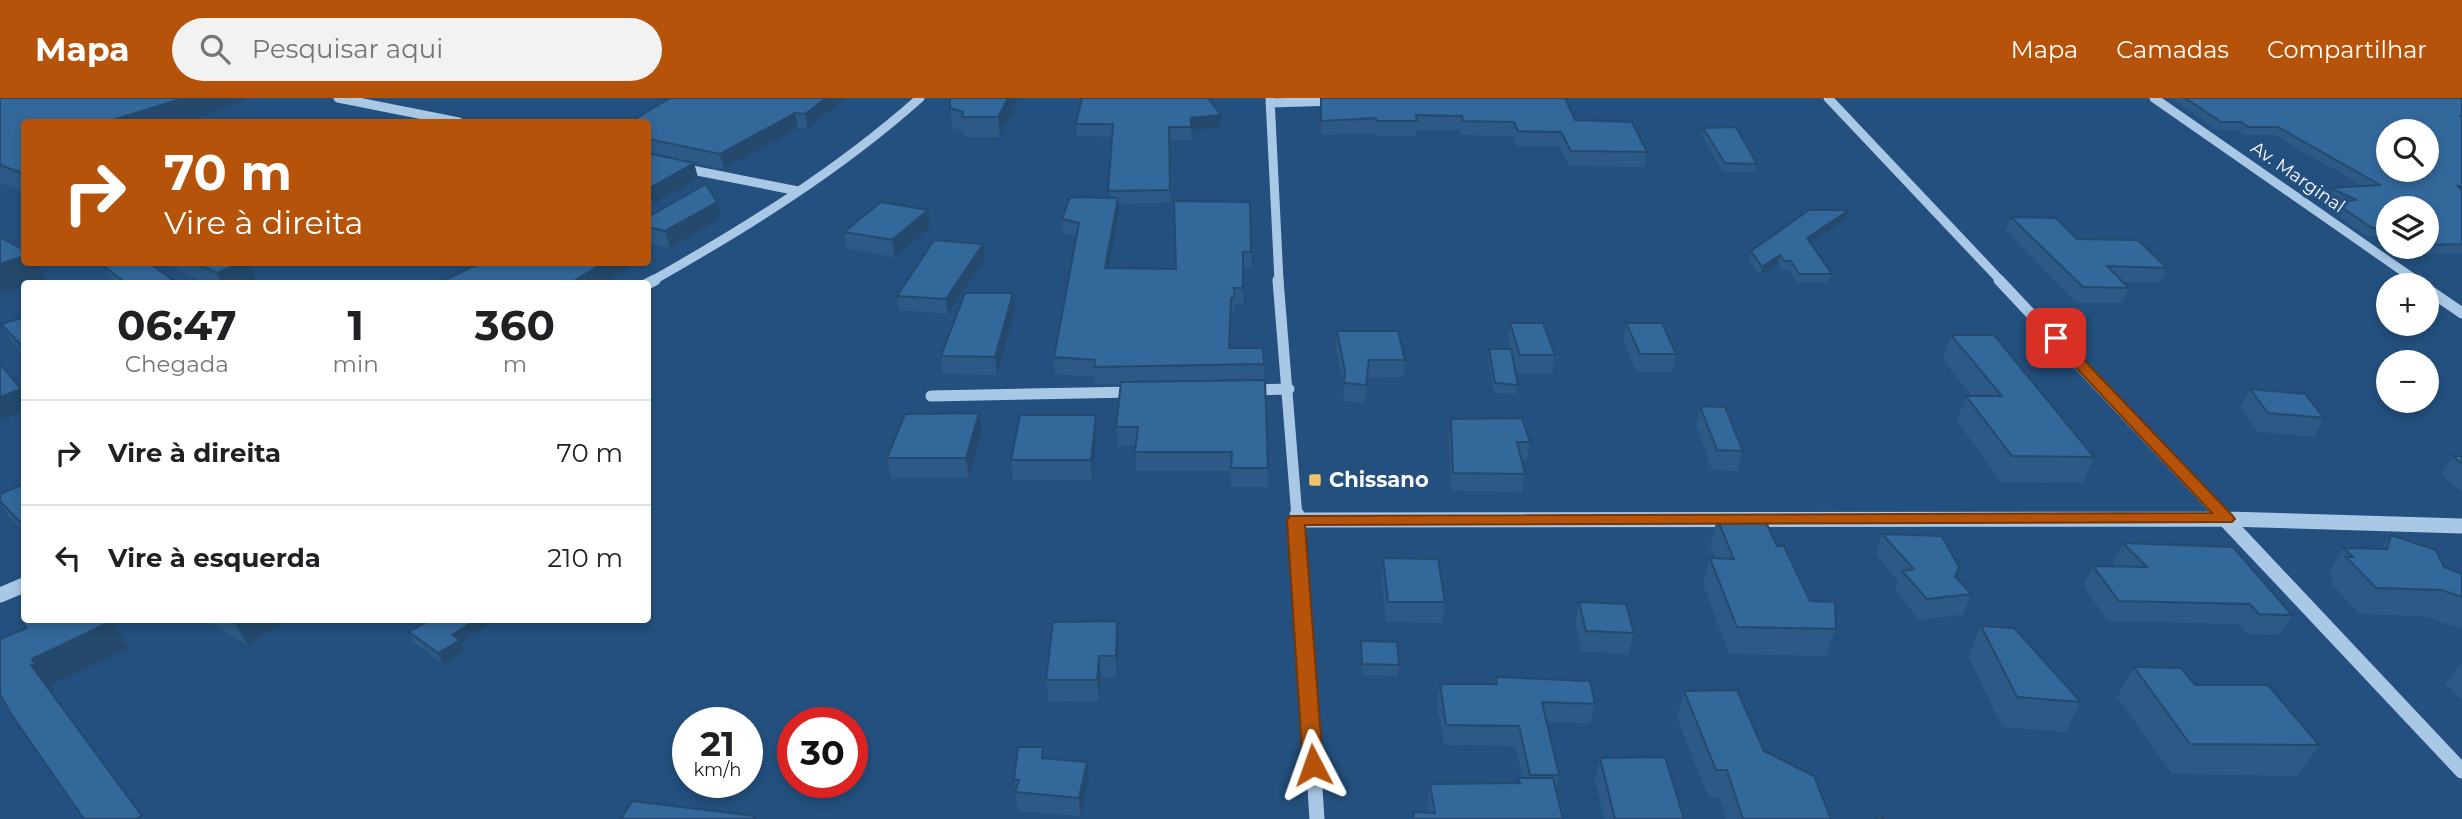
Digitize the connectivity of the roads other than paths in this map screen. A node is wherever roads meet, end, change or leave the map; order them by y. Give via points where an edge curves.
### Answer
1 (338, 98) edge
2 (920, 98) edge
3 (1828, 98) edge
4 (2154, 98) edge
5 (1270, 100) edge
6 (1352, 101) edge
7 (444, 119) edge
8 (675, 166) edge
9 (798, 191) junction
10 (2405, 273) edge
11 (651, 282) edge
12 (2439, 297) edge
13 (2462, 313) edge
14 (1289, 389) junction
15 (1234, 390) edge
16 (1151, 392) edge
17 (932, 396) dead end
18 (2226, 519) junction
19 (1296, 520) junction
20 (2462, 526) edge
21 (21, 585) edge
22 (0, 595) edge
23 (2462, 771) edge
24 (1317, 819) edge

1 - 7 street
2 - 9 street
3 - 18 street
4 - 10 street, Av. Marginal
5 - 6 street
5 - 14 street via 1277,265
8 - 9 street
9 - 11 street
12 - 13 street
14 - 15 street
14 - 19 street
16 - 17 street
18 - 19 street
18 - 20 street
18 - 23 street
19 - 24 street
21 - 22 street

